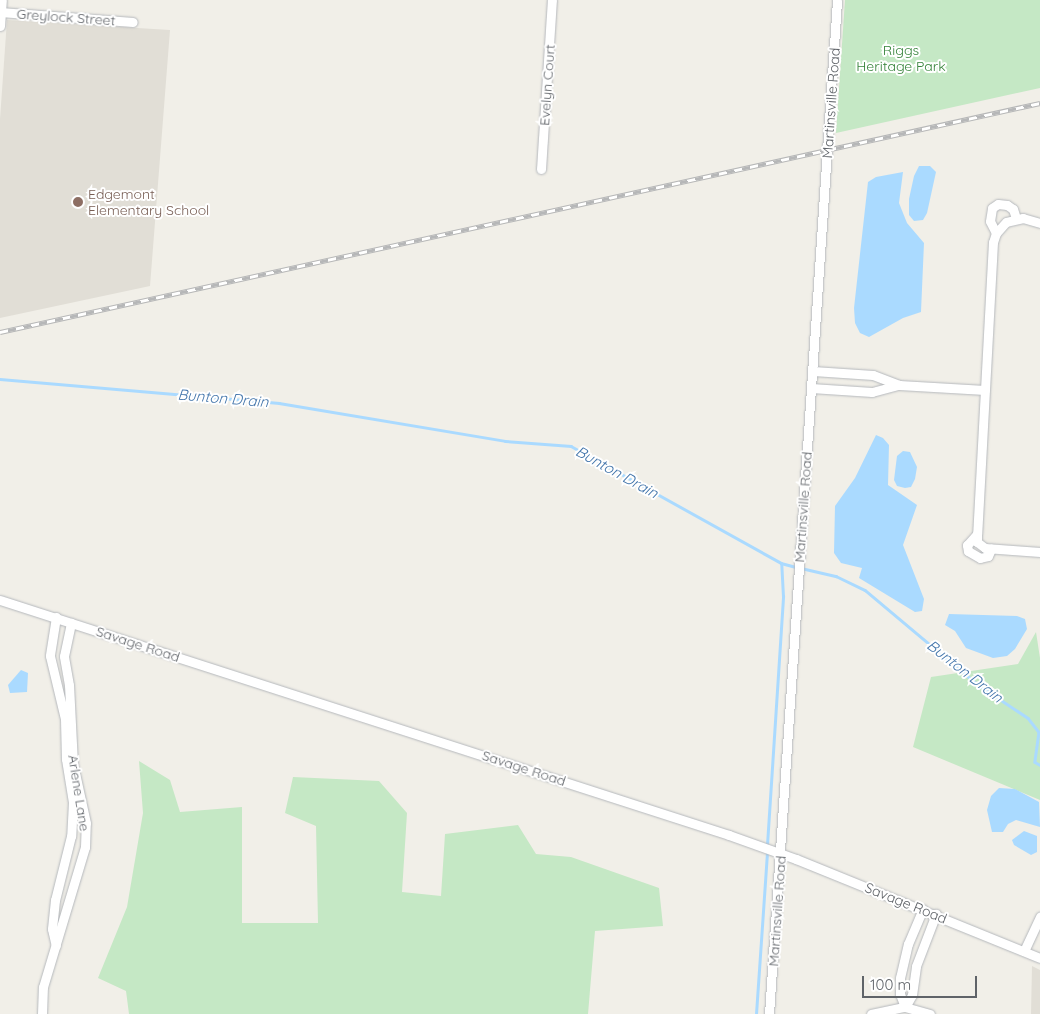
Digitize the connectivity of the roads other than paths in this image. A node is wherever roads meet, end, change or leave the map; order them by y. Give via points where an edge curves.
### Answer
1 (2, 0) edge
2 (552, 0) edge
3 (837, 0) edge
4 (0, 12) edge
5 (132, 22) dead end
6 (0, 26) edge
7 (541, 169) dead end
8 (1016, 218) junction
9 (1040, 223) edge
10 (996, 233) junction
11 (812, 371) junction
12 (899, 385) junction
13 (811, 388) junction
14 (985, 390) junction
15 (1040, 552) edge
16 (0, 600) edge
17 (56, 617) junction
18 (71, 623) junction
19 (68, 745) junction
20 (781, 853) junction
21 (64, 867) junction
22 (79, 871) junction
23 (923, 909) junction
24 (936, 914) junction
25 (1040, 917) edge
26 (56, 946) junction
27 (1024, 952) junction
28 (1040, 958) edge
29 (905, 1008) junction
30 (42, 1014) edge
31 (769, 1014) edge
32 (871, 1014) edge
33 (930, 1014) edge

1 - 4 street
2 - 7 street, Evelyn Court
3 - 11 street, Martinsville Road
4 - 5 street, Greylock Street
4 - 6 street
8 - 9 street
8 - 10 street via 1006,222
8 - 10 street via 1013,209 1007,205 998,204 992,208 990,221
10 - 14 street
11 - 12 street via 873,374
11 - 13 street, Martinsville Road
12 - 13 street via 872,392
12 - 14 street
13 - 20 street, Martinsville Road
14 - 15 street via 977,534 967,545 968,551 980,558 988,556 991,549
16 - 17 street, Savage Road
17 - 18 street, Savage Road
17 - 19 street, Arlene Lane via 50,656
18 - 19 street, Arlene Lane via 64,656 69,685
18 - 20 street, Savage Road
19 - 21 street, Arlene Lane via 72,836
19 - 22 street, Arlene Lane via 86,823
20 - 23 street, Savage Road
20 - 31 street, Martinsville Road
21 - 22 street
21 - 26 street, Arlene Lane via 52,929
22 - 26 street, Arlene Lane
23 - 24 street, Savage Road
23 - 29 street via 902,968 900,994
24 - 27 street, Savage Road
24 - 29 street via 916,966 912,995
25 - 27 street
26 - 30 street, Arlene Lane via 43,987
27 - 28 street, Savage Road
29 - 32 street
29 - 33 street

